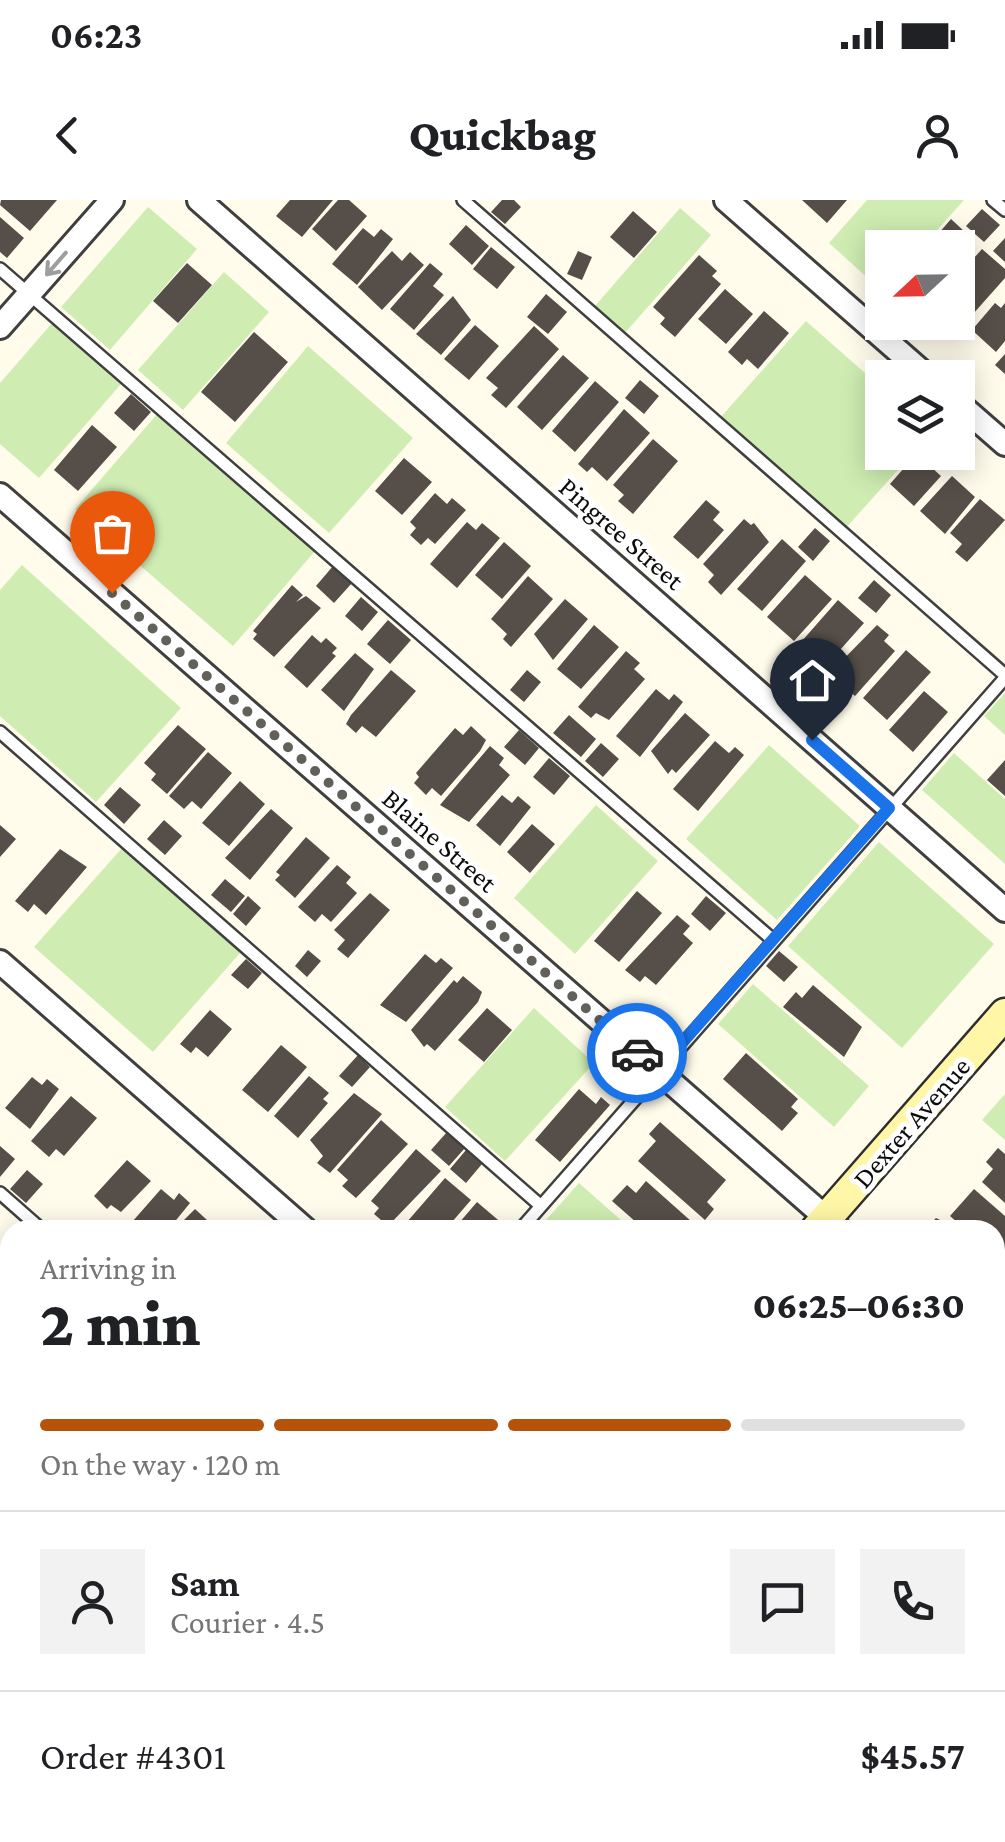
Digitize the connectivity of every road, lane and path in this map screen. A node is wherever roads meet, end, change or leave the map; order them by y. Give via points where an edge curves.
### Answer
1 (112, 200) edge
2 (199, 200) edge
3 (463, 200) edge
4 (726, 200) edge
5 (993, 200) edge
6 (1005, 210) edge
7 (0, 269) edge
8 (29, 294) junction
9 (0, 327) edge
10 (908, 360) edge
11 (975, 418) edge
12 (1005, 444) edge
13 (0, 495) edge
14 (1005, 677) edge
15 (0, 732) edge
16 (889, 808) junction
17 (1005, 910) edge
18 (773, 940) junction
19 (0, 962) edge
20 (1005, 1014) edge
21 (658, 1070) junction
22 (0, 1193) edge
23 (542, 1206) junction
24 (31, 1220) edge
25 (295, 1220) edge
26 (529, 1220) edge
27 (821, 1220) edge
28 (833, 1220) edge

1 -> 8 street
2 - 16 street, Pingree Street
3 - 14 lane
4 - 10 street
5 - 6 lane
7 - 8 lane
8 - 9 street
8 - 18 lane
11 - 12 street
13 - 21 street, Blaine Street
14 - 16 lane
15 - 23 lane
16 - 17 street, Pingree Street
16 - 18 lane
18 - 21 lane
19 - 25 street
20 - 28 street, Dexter Avenue
21 - 23 lane
21 - 27 street, Blaine Street
22 - 24 lane
23 - 26 lane

